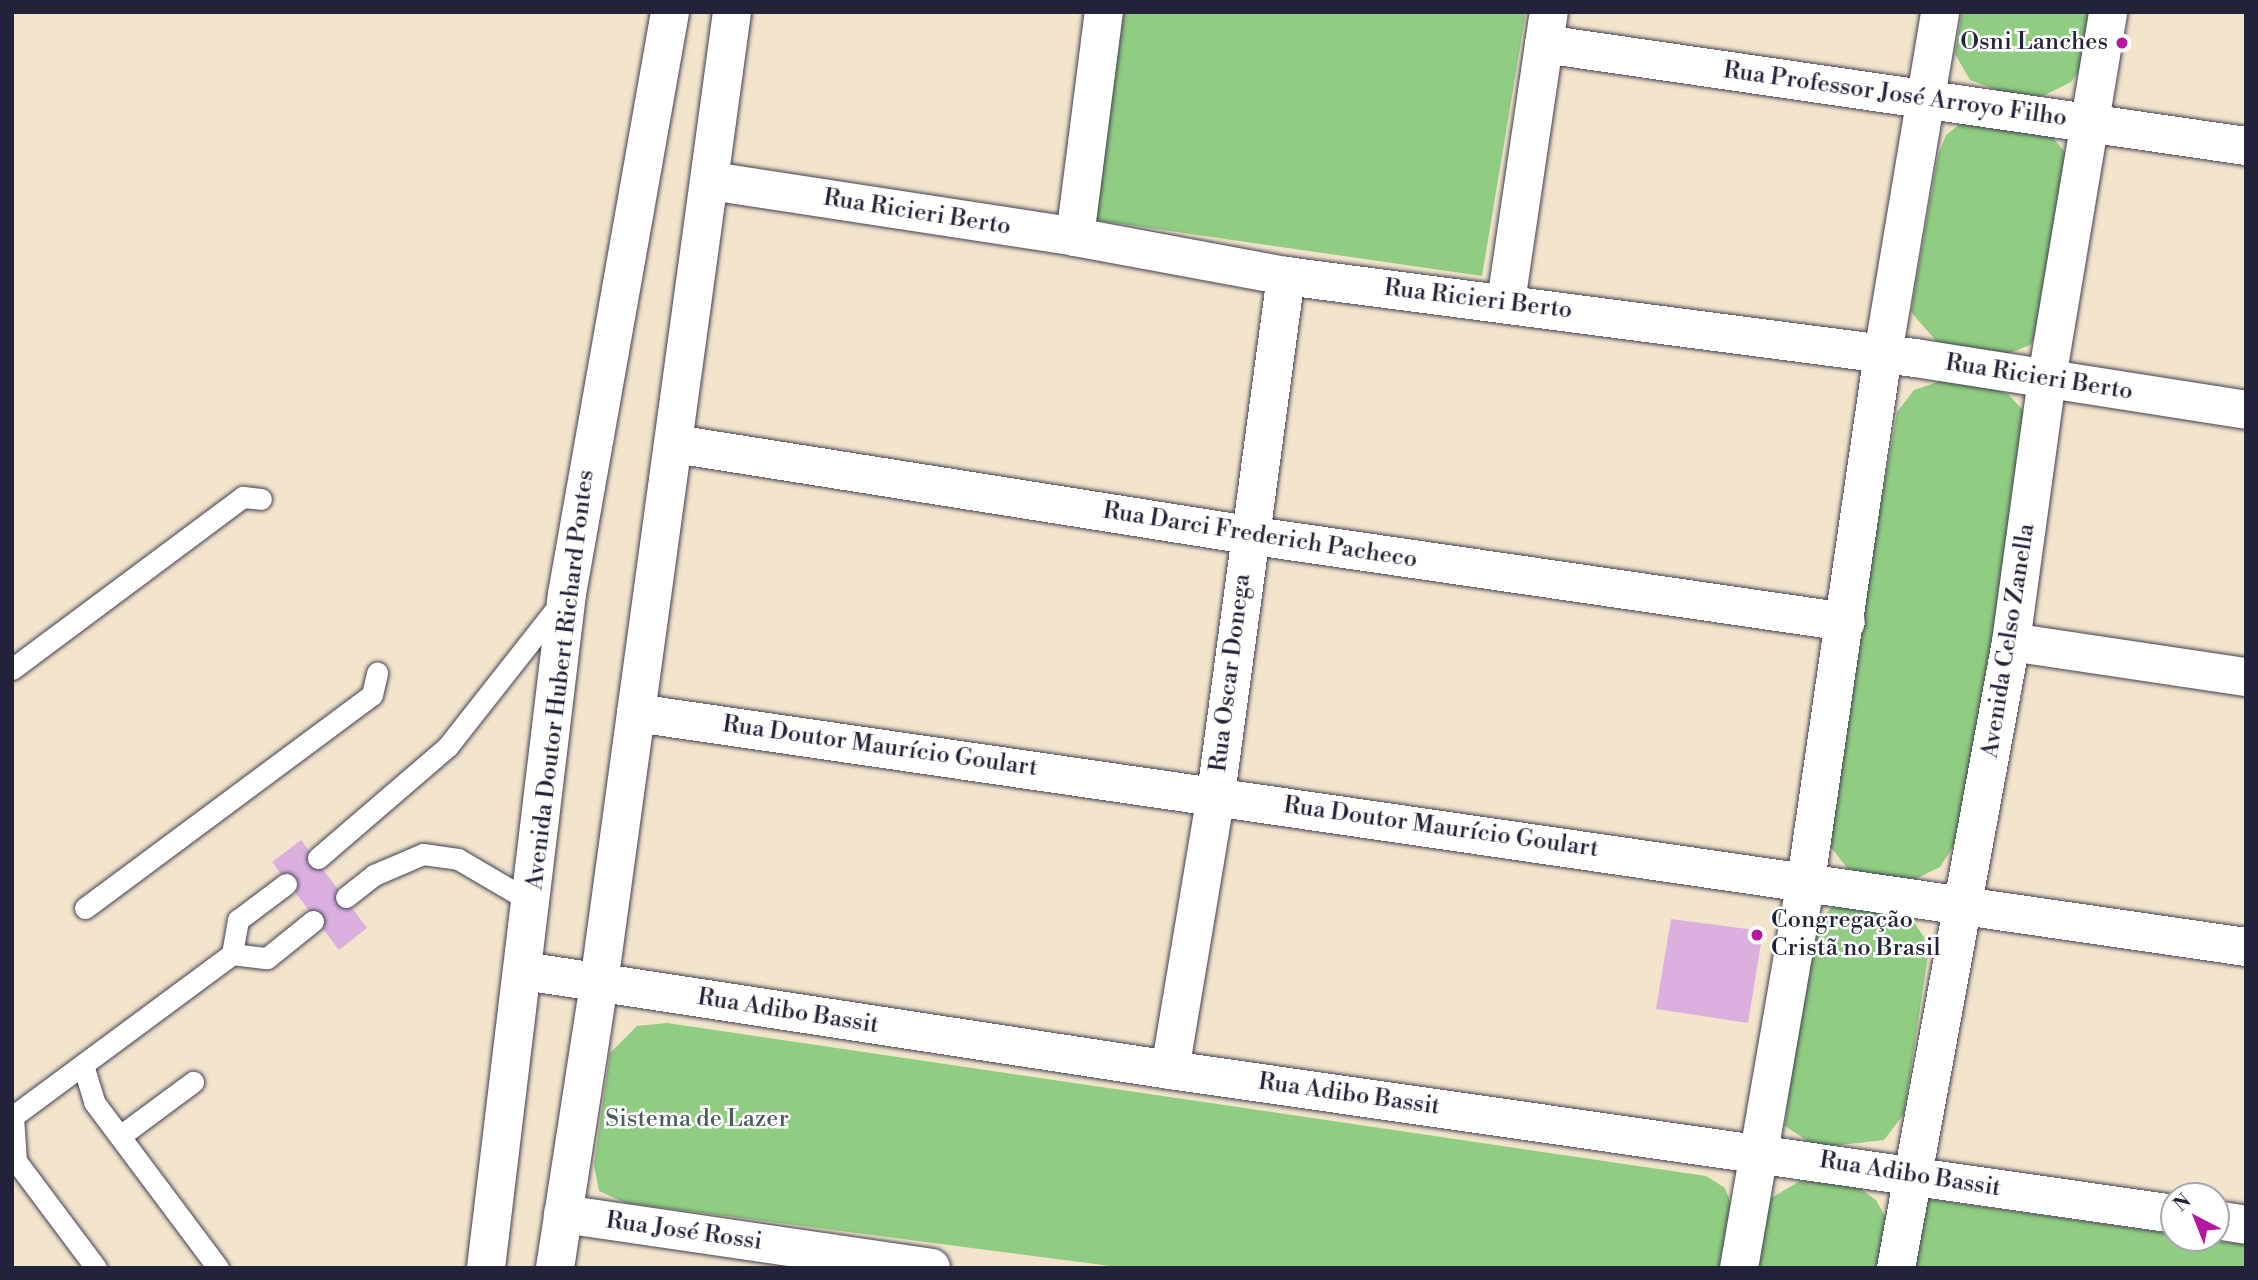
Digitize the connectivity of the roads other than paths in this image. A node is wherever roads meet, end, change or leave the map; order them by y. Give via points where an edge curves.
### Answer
1 (670, 12) edge
2 (732, 12) edge
3 (1104, 12) edge
4 (1940, 12) edge
5 (2108, 12) edge
6 (1547, 28) edge
7 (1925, 99) junction
8 (2089, 123) junction
9 (2246, 146) edge
10 (711, 181) junction
11 (1075, 237) junction
12 (1286, 276) junction
13 (1506, 302) junction
14 (1883, 354) junction
15 (2047, 378) junction
16 (2246, 410) edge
17 (675, 444) junction
18 (261, 499) dead end
19 (1248, 535) junction
20 (568, 594) junction
21 (1846, 622) junction
22 (2011, 642) junction
23 (12, 669) edge
24 (377, 673) dead end
25 (2246, 677) edge
26 (636, 713) junction
27 (1216, 794) junction
28 (318, 858) dead end
29 (1806, 881) junction
30 (286, 884) dead end
31 (346, 897) dead end
32 (533, 903) junction
33 (1966, 905) junction
34 (85, 908) dead end
35 (313, 921) dead end
36 (2246, 947) edge
37 (232, 954) junction
38 (524, 971) junction
39 (599, 983) junction
40 (83, 1065) junction
41 (1170, 1070) junction
42 (193, 1082) dead end
43 (13, 1117) edge
44 (120, 1136) junction
45 (1760, 1152) junction
46 (1912, 1177) junction
47 (2160, 1212) edge
48 (563, 1214) junction
49 (96, 1268) edge
50 (218, 1268) edge
51 (486, 1268) edge
52 (555, 1268) edge
53 (931, 1268) edge
54 (1740, 1268) edge
55 (1896, 1268) edge

1 - 20 street, Avenida Doutor Hubert Richard Pontes
2 - 10 street
3 - 11 street
4 - 7 street
5 - 8 street, Avenida Celso Zanella
6 - 7 street, Rua Professor José Arroyo Filho
6 - 13 street
7 - 8 street, Rua Professor José Arroyo Filho
7 - 14 street
8 - 9 street, Rua Professor José Arroyo Filho
8 - 15 street, Avenida Celso Zanella
10 - 11 street, Rua Ricieri Berto
10 - 17 street
11 - 12 street, Rua Ricieri Berto
12 - 13 street, Rua Ricieri Berto
12 - 19 street, Rua Oscar Donega
13 - 14 street, Rua Ricieri Berto
14 - 15 street, Rua Ricieri Berto
14 - 21 street
15 - 16 street, Rua Ricieri Berto
15 - 22 street, Avenida Celso Zanella
17 - 19 street, Rua Darci Frederich Pacheco
17 - 26 street
18 - 23 lane via 243,497
19 - 21 street, Rua Darci Frederich Pacheco
19 - 27 street, Rua Oscar Donega
20 - 28 lane via 448,746
20 - 32 street, Avenida Doutor Hubert Richard Pontes
21 - 29 street
22 - 25 street
22 - 33 street, Avenida Celso Zanella
24 - 34 lane via 372,695
26 - 27 street, Rua Doutor Maurício Goulart
26 - 39 street
27 - 29 street, Rua Doutor Maurício Goulart
27 - 41 street, Rua Oscar Donega
29 - 33 street, Rua Doutor Maurício Goulart
29 - 45 street
30 - 37 lane via 237,920
31 - 32 lane via 374,875 423,855 458,859
32 - 38 street, Avenida Doutor Hubert Richard Pontes
33 - 36 street, Rua Doutor Maurício Goulart
33 - 46 street, Avenida Celso Zanella
35 - 37 lane via 267,958
37 - 40 lane
38 - 39 street, Rua Adibo Bassit
38 - 51 street, Avenida Doutor Hubert Richard Pontes
39 - 41 street, Rua Adibo Bassit
39 - 48 street
40 - 43 lane
40 - 44 lane via 94,1102
41 - 45 street, Rua Adibo Bassit
42 - 44 lane
43 - 49 lane via 16,1161
44 - 50 lane
45 - 46 street, Rua Adibo Bassit
45 - 54 street
46 - 47 street, Rua Adibo Bassit
46 - 55 street, Avenida Celso Zanella
48 - 52 street
48 - 53 street, Rua José Rossi

